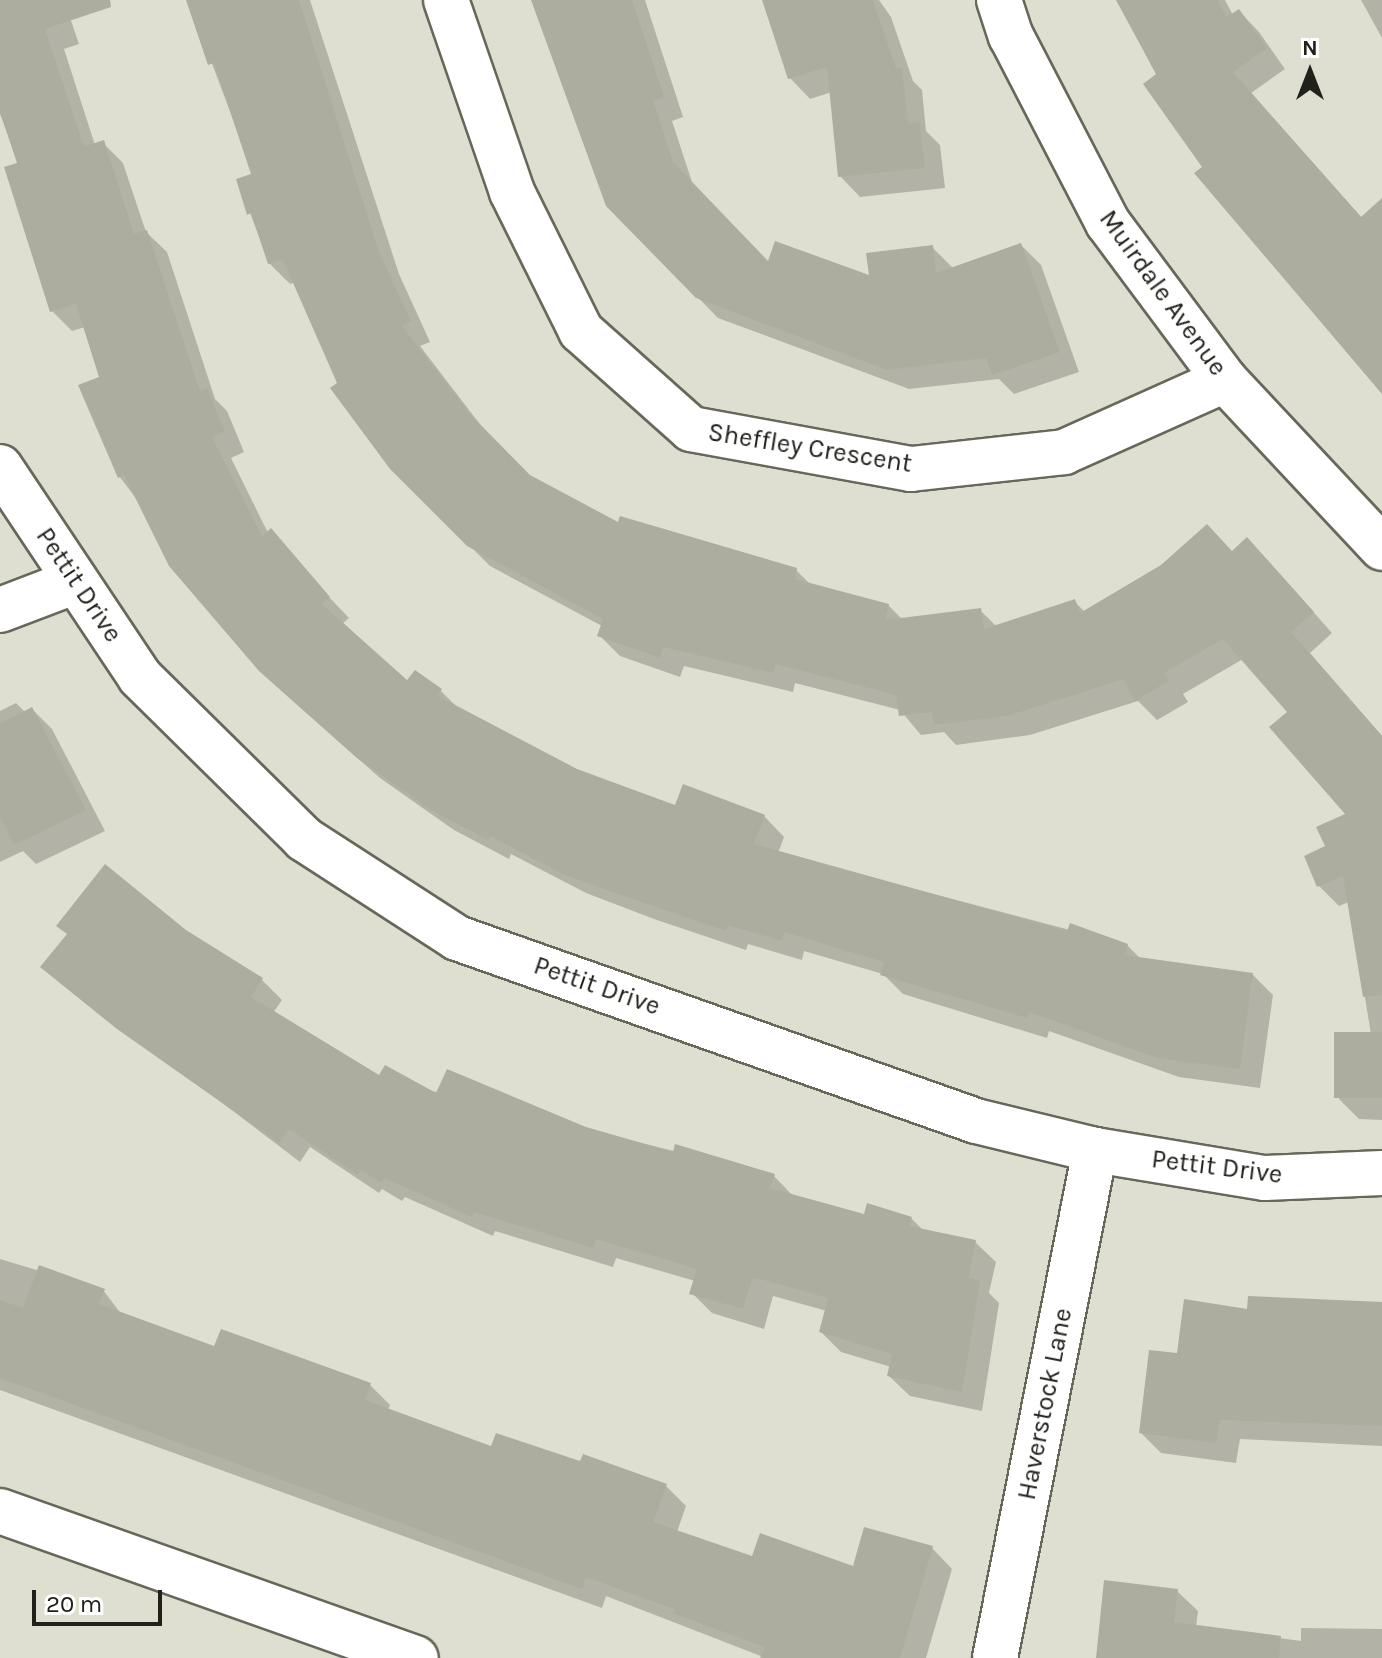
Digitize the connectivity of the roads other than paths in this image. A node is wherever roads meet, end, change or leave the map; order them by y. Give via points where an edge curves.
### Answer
1 (446, 0) edge
2 (999, 0) edge
3 (1225, 380) junction
4 (0, 467) edge
5 (1382, 548) edge
6 (76, 581) junction
7 (0, 610) edge
8 (1095, 1150) junction
9 (1382, 1173) edge
10 (0, 1511) edge
11 (416, 1658) edge
12 (995, 1658) edge

1 - 3 street, Sheffley Crescent via 512,192 581,331 691,429 911,469 1064,452
2 - 3 street, Muirdale Avenue via 1011,36 1108,223
3 - 5 street, Muirdale Avenue
4 - 6 street, Pettit Drive
6 - 7 street
6 - 8 street, Pettit Drive via 140,677 304,839 457,938 976,1121
8 - 9 street, Pettit Drive via 1265,1178
8 - 12 street, Haverstock Lane
10 - 11 street

